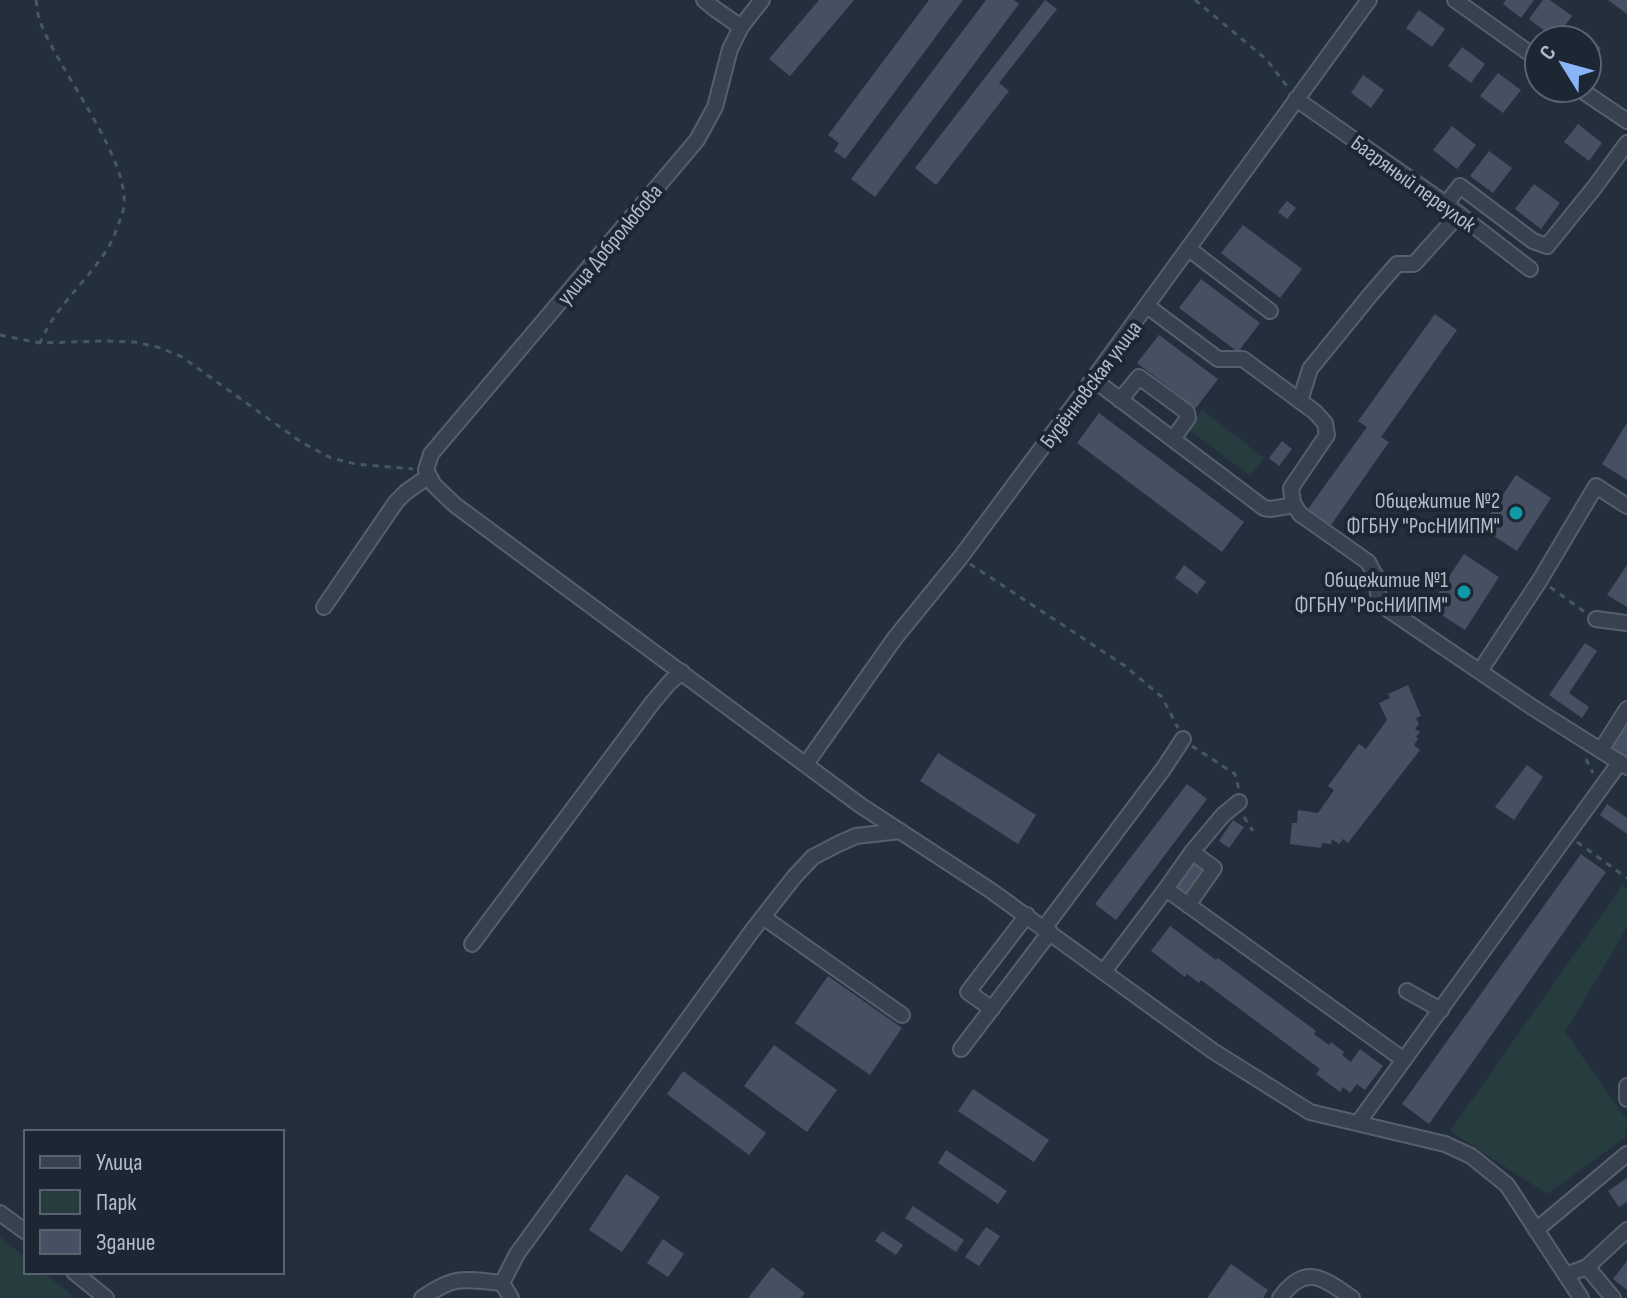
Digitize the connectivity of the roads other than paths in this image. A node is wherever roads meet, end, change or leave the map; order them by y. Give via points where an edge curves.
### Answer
1 (704, 0) edge
2 (762, 0) edge
3 (1369, 0) edge
4 (1455, 0) edge
5 (741, 27) junction
6 (1523, 49) edge
7 (1296, 99) junction
8 (1602, 104) edge
9 (1627, 121) edge
10 (1627, 143) edge
11 (1446, 204) junction
12 (1459, 214) junction
13 (1189, 249) junction
14 (1530, 269) dead end
15 (1147, 306) junction
16 (1270, 311) dead end
17 (1093, 379) junction
18 (1120, 400) junction
19 (1300, 401) junction
20 (1173, 439) junction
21 (427, 473) junction
22 (1294, 505) junction
23 (1627, 506) edge
24 (324, 607) dead end
25 (1596, 619) road end
26 (1627, 623) edge
27 (1480, 671) junction
28 (682, 672) junction
29 (1627, 709) edge
30 (1183, 739) road end
31 (1601, 750) junction
32 (806, 764) junction
33 (1624, 764) edge
34 (1239, 802) road end
35 (900, 831) junction
36 (1192, 852) junction
37 (1166, 889) junction
38 (1188, 905) junction
39 (1027, 915) junction
40 (763, 917) junction
41 (1047, 930) junction
42 (472, 944) dead end
43 (1105, 970) junction
44 (1407, 991) dead end
45 (992, 1009) junction
46 (1441, 1010) junction
47 (902, 1015) dead end
48 (961, 1049) dead end
49 (1404, 1060) junction
50 (1627, 1086) edge
51 (1627, 1099) edge
52 (1358, 1123) junction
53 (1627, 1154) edge
54 (0, 1213) edge
55 (1536, 1230) junction
56 (1627, 1230) edge
57 (24, 1231) edge
58 (1587, 1267) junction
59 (76, 1274) edge
60 (1566, 1275) junction
61 (502, 1283) junction
62 (106, 1298) edge
63 (422, 1298) edge
64 (511, 1298) edge
65 (1280, 1298) edge
66 (1352, 1298) edge
67 (1581, 1298) edge
68 (1613, 1298) edge

1 - 5 street
2 - 5 street, улица Добролюбова
3 - 7 street, Будённовская улица
4 - 6 street
5 - 21 street, улица Добролюбова via 715,107 697,140 443,439 431,454
7 - 11 street, Багряный переулок
7 - 13 street, Будённовская улица
8 - 9 street
10 - 11 street via 1547,246 1460,186
11 - 12 street, Багряный переулок
12 - 14 street, Багряный переулок
12 - 19 street via 1414,264 1397,264 1371,294 1310,369
13 - 15 street, Будённовская улица
13 - 16 street
15 - 17 street, Будённовская улица
15 - 19 street via 1218,359 1243,359
17 - 18 street
17 - 32 street, Будённовская улица
18 - 20 street
18 - 20 street via 1136,379 1143,378 1189,415
19 - 22 street via 1325,423 1327,435 1291,488
20 - 22 street via 1264,508
21 - 24 street via 396,502
21 - 28 street via 455,505
22 - 27 street via 1368,562 1379,599 1389,610
23 - 27 street via 1596,486
25 - 26 street
27 - 31 street
28 - 32 street
28 - 42 street via 653,702
29 - 31 street
30 - 41 street
31 - 33 street
32 - 35 street
33 - 46 street
34 - 36 street
35 - 39 street
35 - 40 street via 856,836 813,857
36 - 37 street
36 - 38 street via 1214,868
37 - 38 street
37 - 43 street
38 - 49 street
39 - 41 street
39 - 45 street via 968,992
40 - 47 street
40 - 61 street via 543,1217
41 - 43 street
41 - 45 street
43 - 52 street via 1213,1051 1310,1112
44 - 46 street
45 - 48 street
46 - 49 street
49 - 52 street
50 - 51 street
52 - 55 street via 1445,1144 1471,1156 1507,1185
53 - 55 street
54 - 57 street
55 - 60 street
56 - 58 street
58 - 60 street
58 - 68 street
59 - 62 street
60 - 67 street
61 - 63 street via 460,1279
61 - 64 street
65 - 66 street via 1298,1279 1312,1276

